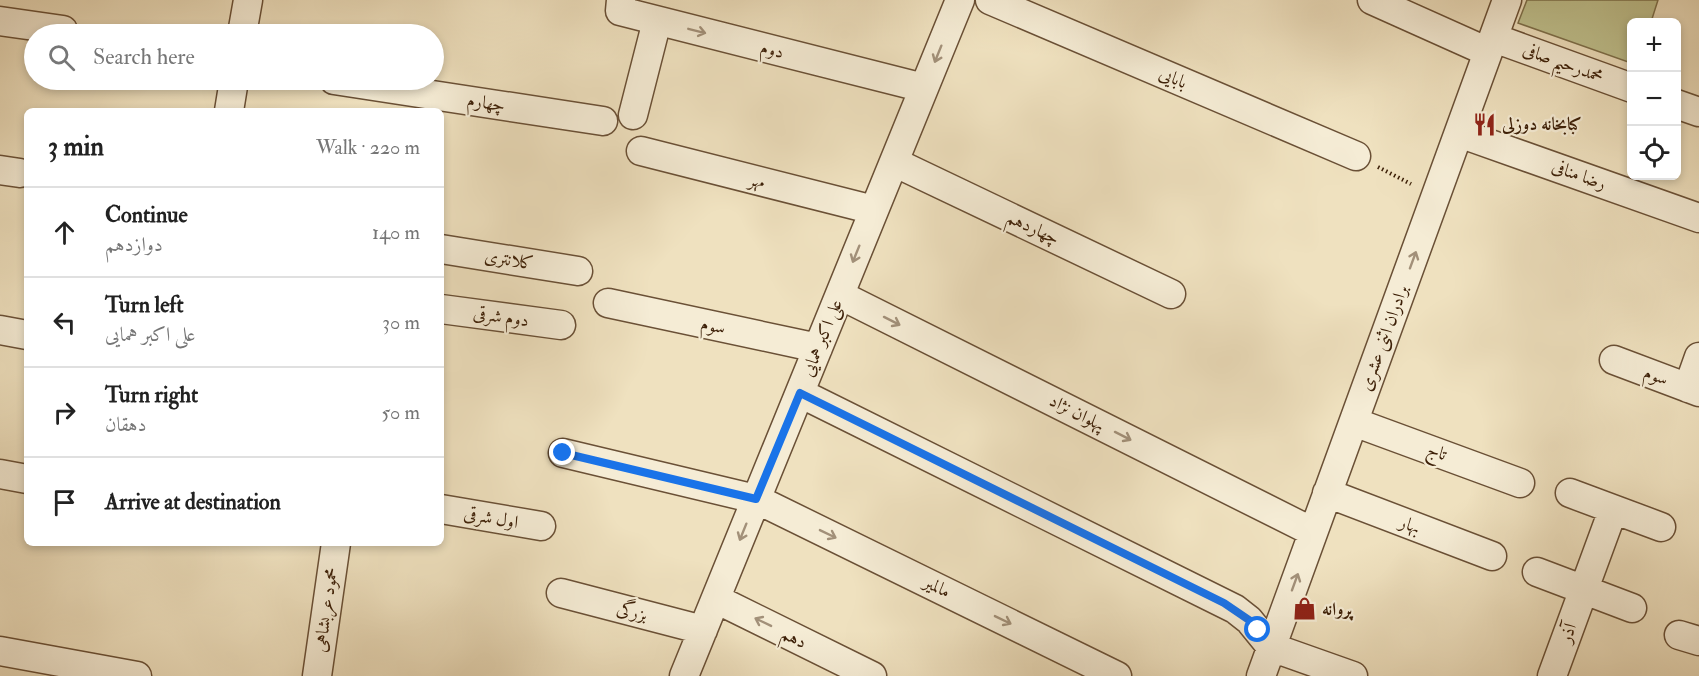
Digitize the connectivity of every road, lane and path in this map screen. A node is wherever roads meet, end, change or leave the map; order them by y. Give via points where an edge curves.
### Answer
1 (248, 0) edge
2 (960, 0) edge
3 (990, 0) edge
4 (1372, 0) edge
5 (1507, 0) edge
6 (620, 5) edge
7 (0, 21) edge
8 (657, 21) junction
9 (24, 24) edge
10 (244, 24) edge
11 (1491, 45) junction
12 (1627, 86) edge
13 (924, 88) junction
14 (232, 90) edge
15 (366, 90) edge
16 (398, 100) edge
17 (1681, 105) edge
18 (229, 108) edge
19 (1699, 112) edge
20 (633, 115) dead end
21 (603, 121) dead end
22 (1459, 133) junction
23 (640, 151) dead end
24 (1356, 156) joint
25 (894, 162) junction
26 (1436, 196) junction
27 (874, 210) junction
28 (1699, 218) edge
29 (444, 249) edge
30 (578, 271) dead end
31 (1171, 294) dead end
32 (840, 295) junction
33 (608, 303) dead end
34 (444, 309) edge
35 (561, 325) dead end
36 (0, 330) edge
37 (24, 334) edge
38 (818, 348) junction
39 (1699, 357) edge
40 (1614, 360) dead end
41 (1694, 390) edge
42 (800, 393) junction
43 (1354, 422) junction
44 (563, 453) dead end
45 (0, 474) edge
46 (24, 478) edge
47 (1520, 483) dead end
48 (1328, 493) junction
49 (1570, 493) dead end
50 (756, 499) junction
51 (444, 510) edge
52 (1613, 510) junction
53 (541, 526) dead end
54 (1661, 527) dead end
55 (1313, 532) junction
56 (336, 546) edge
57 (1492, 556) dead end
58 (1537, 572) dead end
59 (1584, 589) junction
60 (561, 593) dead end
61 (716, 599) junction
62 (1632, 608) dead end
63 (703, 630) junction
64 (1271, 647) junction
65 (0, 651) edge
66 (137, 676) edge
67 (317, 676) edge
68 (684, 676) edge
69 (872, 676) edge
70 (1118, 676) edge
71 (1261, 676) edge
72 (1353, 676) edge
73 (1552, 676) edge

1 - 10 street
2 -> 13 street, علی اکبر همایی
3 - 24 street, بابایی
4 - 11 street, محمدرحیم صافی
5 - 11 street, برادران اثنی عشری
6 - 8 street, دوم
7 - 9 street
8 -> 13 street, دوم
8 - 20 street
11 - 12 street, محمدرحیم صافی
11 - 22 street, برادران اثنی عشری
13 - 25 street, علی اکبر همایی
14 - 18 street
15 - 16 street, چهارم
16 - 21 street, چهارم
17 - 19 street
22 - 26 street, برادران اثنی عشری
22 - 28 street, رضا منافی
23 - 27 street, مهر
24 - 26 path
25 - 27 street, علی اکبر همایی
25 - 31 street, چهاردهم
43 -> 26 street, برادران اثنی عشری
27 -> 32 street, علی اکبر همایی
29 - 30 street, کلانتری
32 - 38 street, علی اکبر همایی
32 -> 55 street, پهلوان نژاد
33 - 38 street, سوم
34 - 35 street, دوم شرقی
36 - 37 street
38 - 42 street, علی اکبر همایی
39 - 41 street
40 - 41 street, سوم
42 - 50 street, علی اکبر همایی
42 - 64 street via 1224,603 1249,620
43 - 47 street, تاج
43 - 48 street, برادران اثنی عشری
44 - 50 street, مالمیر
45 - 46 street
48 - 55 street, برادران اثنی عشری
48 - 57 street, بهار
49 - 52 street
50 -> 61 street, علی اکبر همایی
50 -> 70 street, مالمیر
51 - 53 street, اول شرقی
52 - 54 street
52 - 59 street, آذر
64 -> 55 street, برادران اثنی عشری
56 - 67 street, محمود عربشاهی
58 - 59 street
59 - 62 street
59 - 73 street, آذر
60 - 63 street, بزرگی
61 - 63 street, علی اکبر همایی
69 -> 61 street, دهم
63 - 68 street, علی اکبر همایی
64 - 71 street, برادران اثنی عشری
64 - 72 street
65 - 66 street

